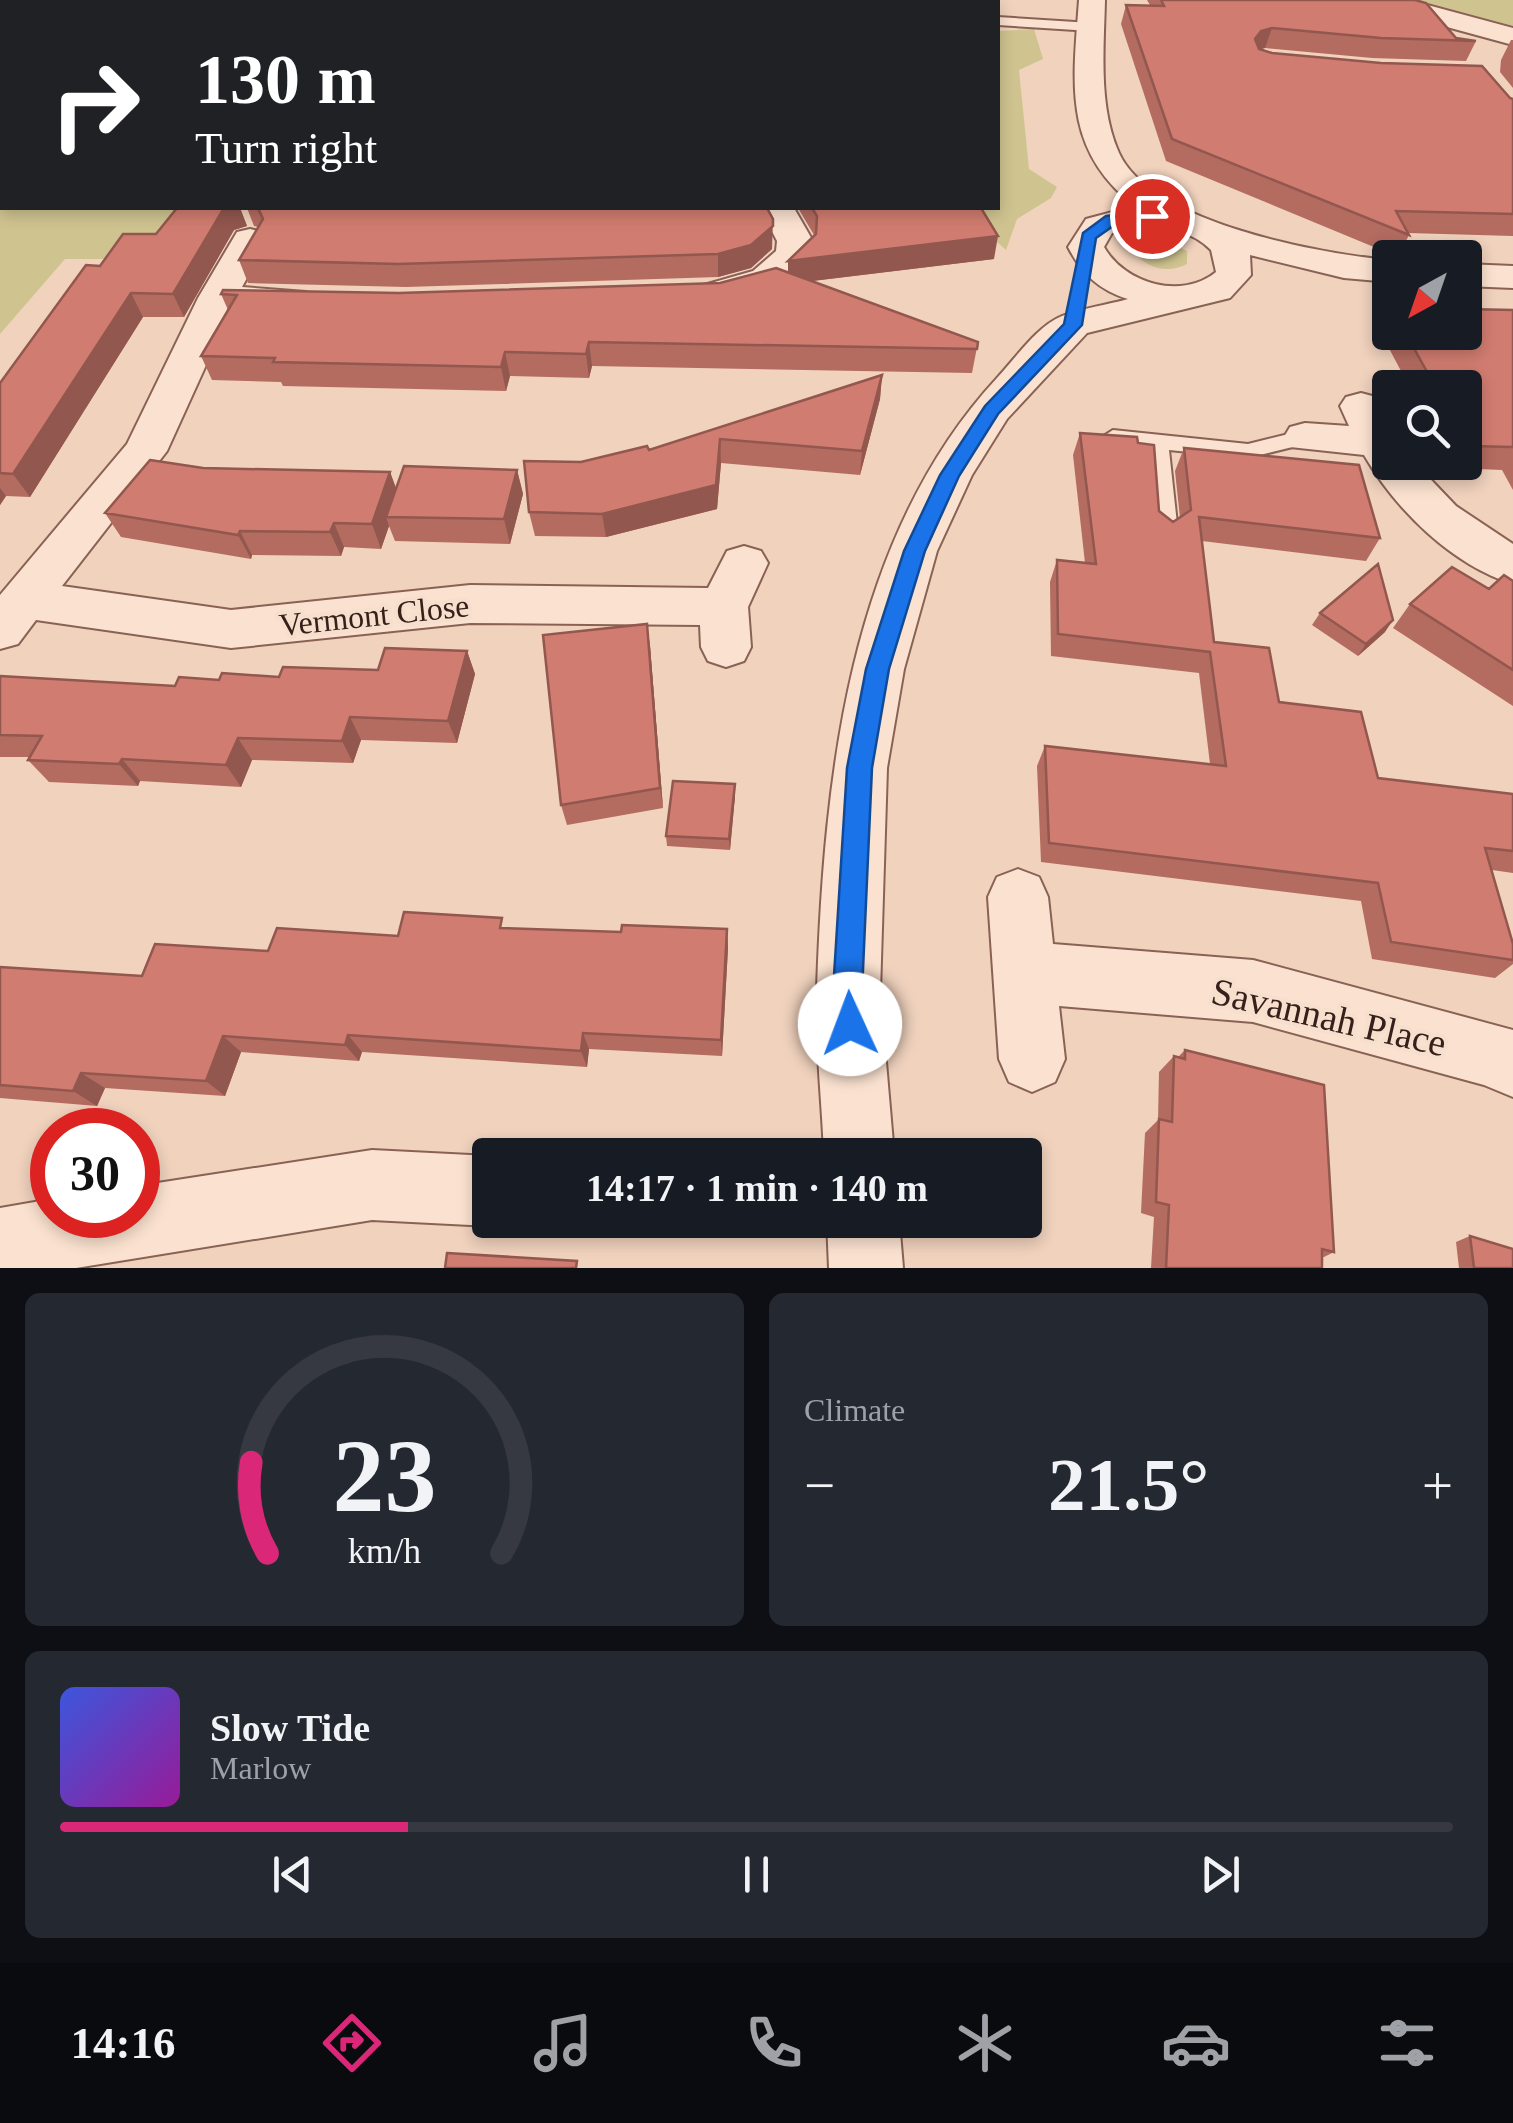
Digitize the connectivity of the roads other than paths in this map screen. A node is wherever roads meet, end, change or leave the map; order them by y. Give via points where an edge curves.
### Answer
1 (1379, 0) edge
2 (1091, 13) edge
3 (1000, 21) edge
4 (1497, 42) edge
5 (1110, 168) junction
6 (778, 210) edge
7 (1174, 219) junction
8 (1214, 235) junction
9 (1092, 237) junction
10 (250, 240) edge
11 (1344, 267) junction
12 (1372, 269) edge
13 (1482, 276) edge
14 (1513, 277) edge
15 (1199, 293) junction
16 (682, 294) edge
17 (217, 298) junction
18 (330, 301) edge
19 (1073, 325) junction
20 (1113, 437) edge
21 (1305, 437) joint
22 (1158, 442) junction
23 (1166, 533) edge
24 (744, 564) dead end
25 (1513, 566) edge
26 (14, 615) edge
27 (1018, 897) dead end
28 (1023, 972) junction
29 (1032, 1059) dead end
30 (1513, 1064) edge
31 (858, 1138) edge
32 (472, 1190) edge
33 (864, 1238) edge
34 (0, 1244) edge
35 (866, 1268) edge

1 - 4 street
2 - 3 lane
2 - 5 street via 1093,111
5 - 7 street
5 - 9 street
6 - 16 street via 795,241 785,266 745,288
7 - 8 street
7 - 9 street via 1130,216
8 - 11 street
8 - 15 street via 1235,259 1236,270 1230,280
9 - 15 street via 1099,272 1115,282 1135,290
9 - 19 street
10 - 17 street, Vermont Close
11 - 12 street
11 - 15 street
13 - 14 street
15 - 19 street
17 - 18 street
17 - 26 street, Vermont Close via 144,451
19 - 31 street via 991,410 950,475 914,551 878,669 860,768 848,992
20 - 22 lane
21 - 22 lane via 1248,452
21 - 25 street via 1369,424 1402,483 1435,514
22 - 23 lane
24 - 26 street, Vermont Close via 725,627 470,604 230,629
27 - 28 street
28 - 29 street
28 - 30 street, Savannah Place via 1252,991
32 - 34 street via 372,1185
33 - 35 street

